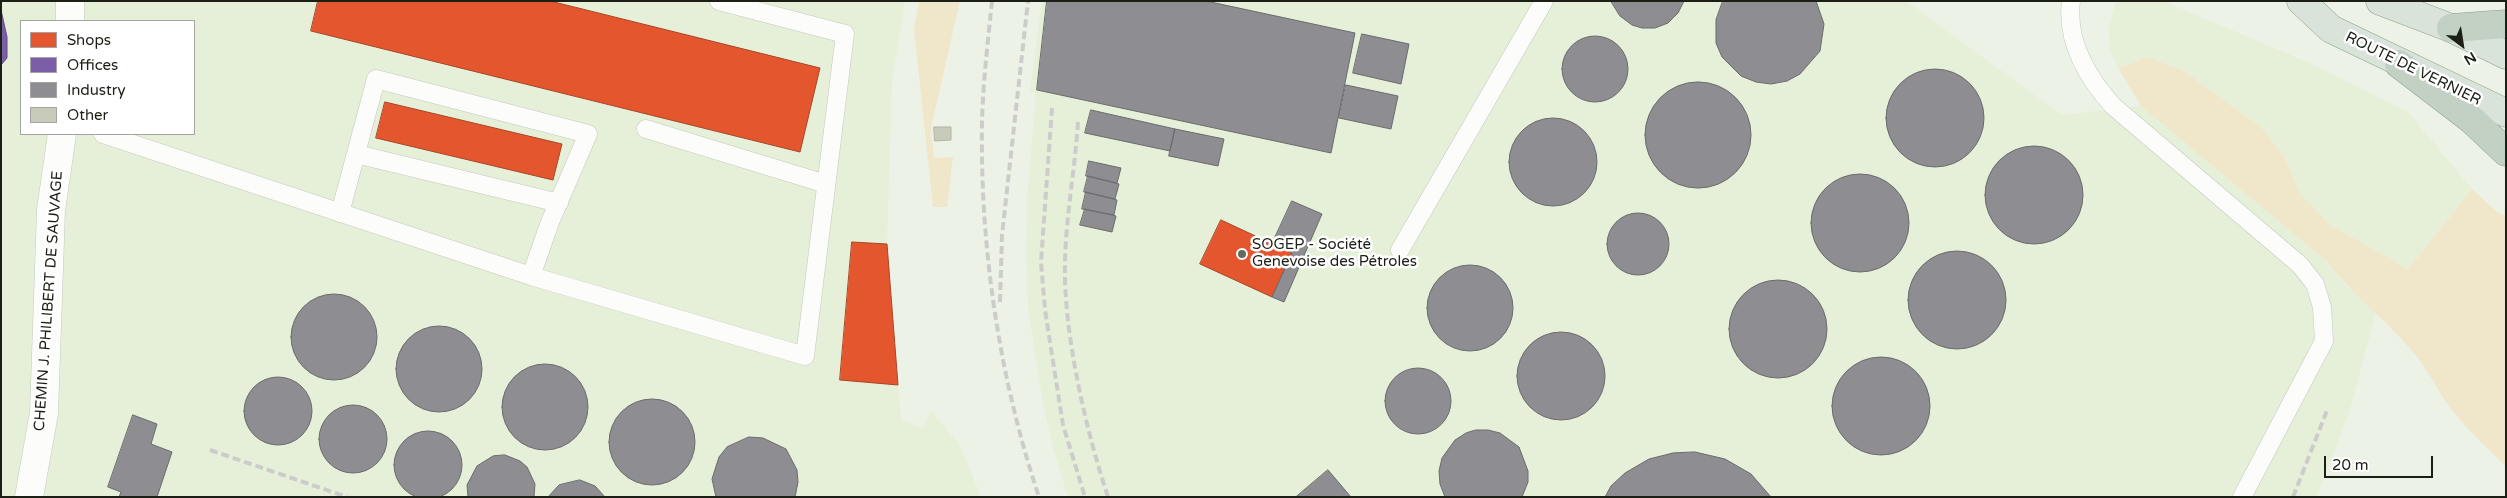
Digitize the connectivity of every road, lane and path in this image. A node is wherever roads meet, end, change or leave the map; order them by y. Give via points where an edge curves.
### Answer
1 (70, 1) edge
2 (719, 1) edge
3 (1544, 1) edge
4 (2071, 1) edge
5 (2301, 1) edge
6 (2380, 1) edge
7 (70, 20) edge
8 (2506, 24) edge
9 (2451, 28) junction
10 (2506, 55) edge
11 (2399, 64) junction
12 (2506, 113) edge
13 (646, 128) dead end
14 (62, 135) edge
15 (106, 135) edge
16 (2506, 152) edge
17 (356, 154) junction
18 (826, 184) junction
19 (559, 203) junction
20 (340, 213) junction
21 (1400, 250) dead end
22 (531, 276) junction
23 (29, 497) edge
24 (2242, 497) edge

1 - 7 street
2 - 18 lane via 845,34
3 - 21 lane
4 - 24 lane via 2069,18 2078,52 2094,85 2112,106 2300,265 2315,284 2322,306 2324,341
5 - 11 main road, ROUTE DE VERNIER via 2331,29
6 - 9 main road
8 - 9 highway
9 - 10 main road
11 - 12 main road, ROUTE DE VERNIER
11 - 16 highway via 2472,120
13 - 18 lane
14 - 23 street, CHEMIN J. PHILIBERT DE SAUVAGE via 51,210 44,413
15 - 20 lane
17 - 19 lane
17 - 19 lane via 376,79 588,134
17 - 20 lane
18 - 22 lane via 805,356
19 - 22 lane
20 - 22 lane

